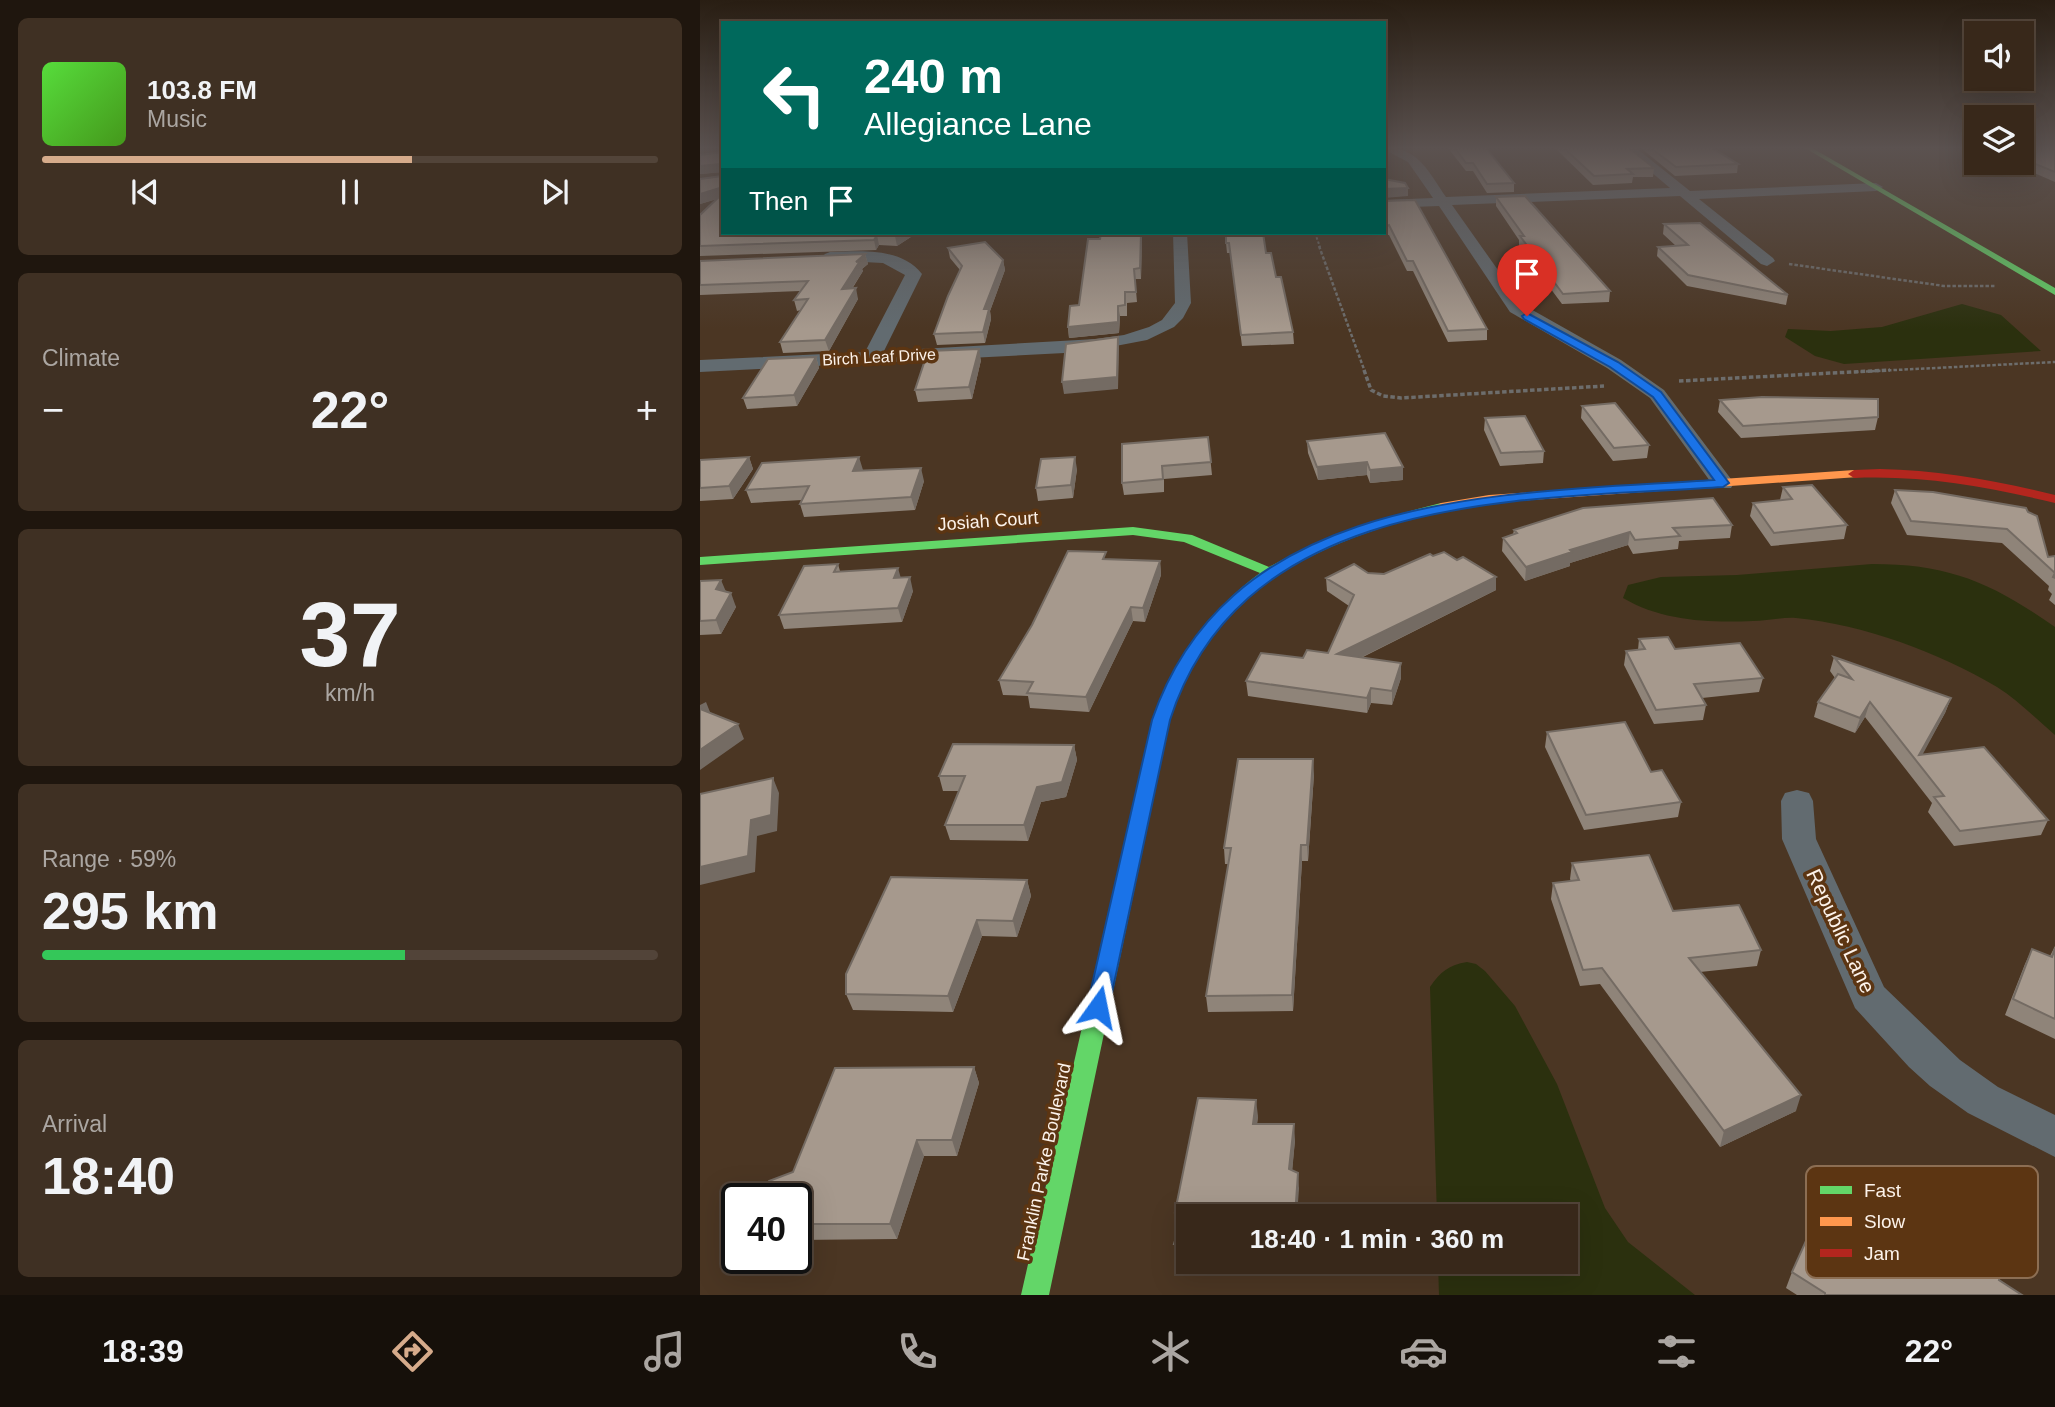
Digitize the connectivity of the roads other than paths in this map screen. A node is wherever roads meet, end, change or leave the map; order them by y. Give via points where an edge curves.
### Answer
1 (1446, 208) edge
2 (1703, 208) edge
3 (1912, 208) edge
4 (1180, 235) edge
5 (811, 258) edge
6 (1767, 261) road end
7 (2055, 292) edge
8 (872, 358) junction
9 (700, 366) edge
10 (1723, 483) junction
11 (2048, 497) edge
12 (700, 561) edge
13 (1270, 573) junction
14 (1797, 801) dead end
15 (2055, 1137) edge
16 (1035, 1295) edge

1 - 10 street via 1516,308 1657,394
2 - 6 street
3 - 7 street
4 - 8 street, Birch Leaf Drive via 1184,301 1174,319 1150,332 1084,346
5 - 8 street via 881,258 903,264 914,274
8 - 9 street, Birch Leaf Drive
10 - 11 street, Franklin Parke Boulevard via 1896,471 1966,478
10 - 13 street, Franklin Parke Boulevard via 1439,507 1339,537
12 - 13 street, Josiah Court via 1133,531 1187,538
13 - 16 street, Franklin Parke Boulevard via 1229,606 1197,643 1172,687 1161,720
14 - 15 street, Republic Lane via 1799,839 1869,997 1945,1073 1983,1100

